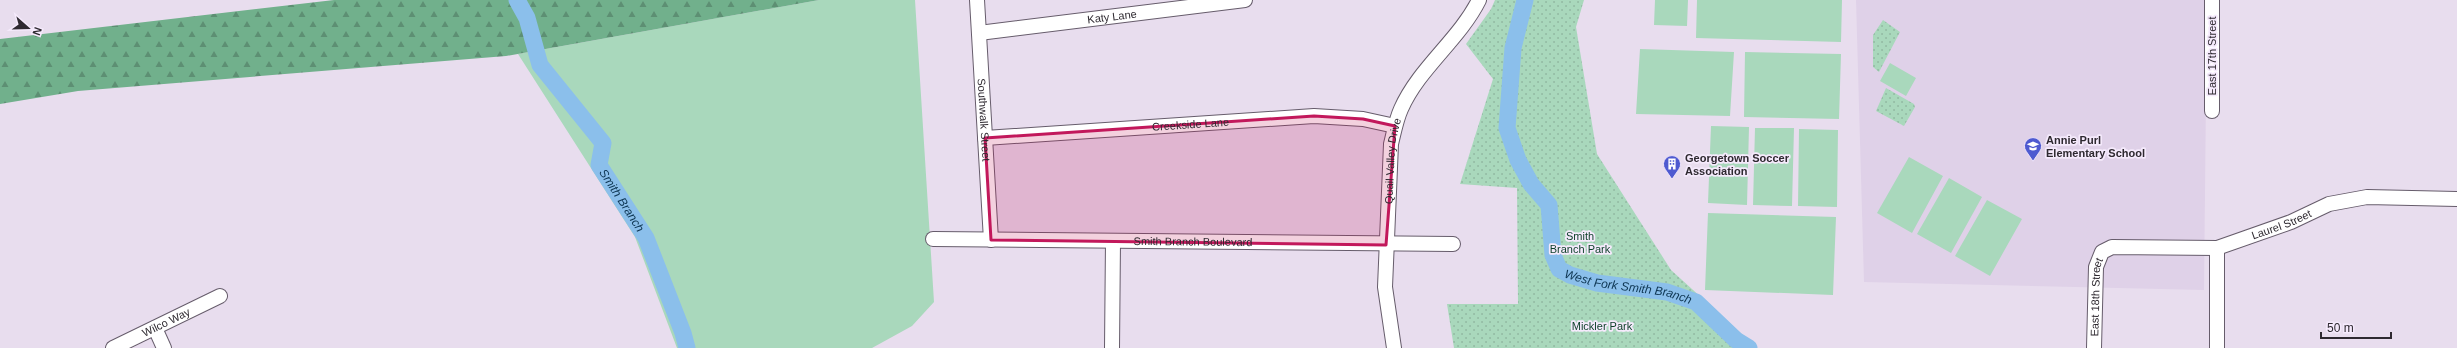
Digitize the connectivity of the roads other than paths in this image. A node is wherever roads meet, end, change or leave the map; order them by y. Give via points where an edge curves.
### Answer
1 (977, 0) edge
2 (1245, 0) edge
3 (2212, 0) edge
4 (1475, 1) edge
5 (979, 33) junction
6 (2212, 111) dead end
7 (1395, 126) junction
8 (985, 138) junction
9 (2457, 199) edge
10 (933, 239) dead end
11 (991, 240) junction
12 (1113, 241) junction
13 (1453, 244) dead end
14 (1386, 245) junction
15 (2217, 248) junction
16 (2106, 249) joint
17 (220, 296) dead end
18 (155, 328) junction
19 (113, 348) edge
20 (164, 348) edge
21 (1112, 348) edge
22 (1394, 348) edge
23 (2094, 348) edge
24 (2217, 348) edge

1 - 5 street, Southwalk Street
2 - 5 street, Katy Lane
3 - 6 street, East 17th Street
4 - 7 street, Quail Valley Drive via 1466,22 1422,76 1401,108
5 - 8 street, Southwalk Street
7 - 8 street, Creekside Lane via 1363,118 1314,116
7 - 14 street, Quail Valley Drive via 1391,144
8 - 11 street, Southwalk Street
9 - 15 street, Laurel Street via 2368,197 2329,204 2291,222
10 - 11 street, Smith Branch Boulevard
11 - 12 street, Smith Branch Boulevard
12 - 14 street, Smith Branch Boulevard
12 - 21 street
13 - 14 street, Smith Branch Boulevard
14 - 22 street, Quail Valley Drive via 1385,287
15 - 16 street, Laurel Street
15 - 24 street
16 - 23 street, East 18th Street via 2102,252 2096,267
17 - 18 street, Wilco Way
18 - 19 street, Wilco Way
18 - 20 street

